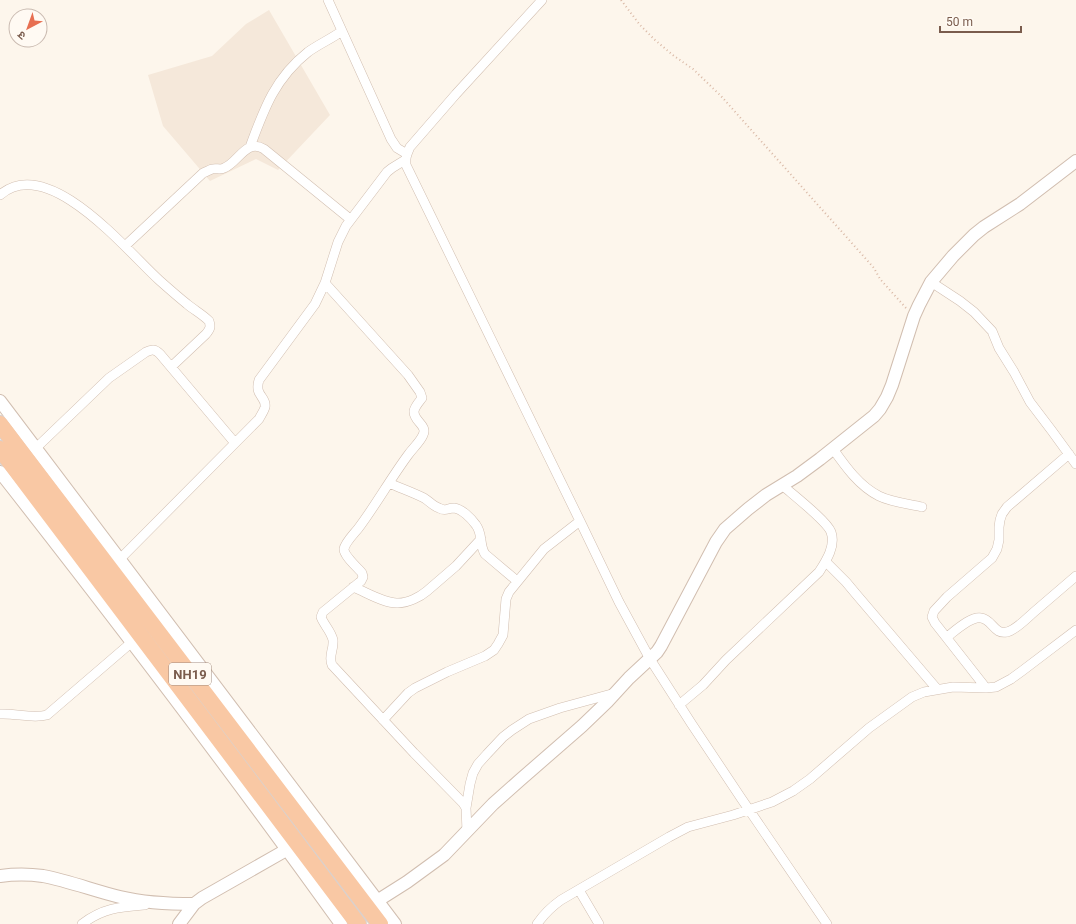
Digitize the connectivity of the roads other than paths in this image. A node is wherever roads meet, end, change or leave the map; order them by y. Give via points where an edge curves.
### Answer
1 (328, 0) edge
2 (542, 0) edge
3 (341, 32) junction
4 (250, 147) junction
5 (404, 158) junction
6 (1076, 161) edge
7 (0, 195) edge
8 (350, 219) junction
9 (125, 246) junction
10 (931, 282) junction
11 (325, 283) junction
12 (171, 367) junction
13 (0, 401) edge
14 (0, 424) edge
15 (235, 443) junction
16 (36, 448) junction
17 (0, 449) edge
18 (832, 449) junction
19 (1069, 454) junction
20 (1076, 464) edge
21 (0, 472) edge
22 (389, 483) junction
23 (782, 485) junction
24 (922, 507) dead end
25 (578, 523) junction
26 (481, 539) junction
27 (120, 559) junction
28 (826, 562) junction
29 (1076, 576) edge
30 (517, 581) junction
31 (353, 587) junction
32 (1076, 630) edge
33 (946, 637) junction
34 (132, 642) junction
35 (645, 664) junction
36 (986, 688) junction
37 (937, 689) junction
38 (616, 693) junction
39 (679, 704) junction
40 (0, 714) edge
41 (383, 720) junction
42 (466, 808) junction
43 (747, 810) junction
44 (467, 831) junction
45 (288, 849) junction
46 (1, 873) edge
47 (579, 890) junction
48 (377, 901) junction
49 (160, 903) junction
50 (194, 904) junction
51 (82, 924) edge
52 (179, 924) edge
53 (341, 924) edge
54 (358, 924) edge
55 (380, 924) edge
56 (395, 924) edge
57 (537, 924) edge
58 (599, 924) edge
59 (827, 924) edge

1 - 3 street
2 - 5 street via 456,94 410,147
3 - 4 street via 301,58 274,89
3 - 5 street via 392,140
4 - 8 street via 260,147
4 - 9 street via 229,166 203,173
5 - 8 street via 392,168
5 - 25 street
6 - 10 street via 974,235
7 - 9 street via 11,187 27,184 56,192 92,215
8 - 11 street via 338,242
9 - 12 street via 210,325 206,334
10 - 18 street via 914,316 892,385 883,403 874,416
10 - 19 street via 974,312 992,331 1030,402
11 - 15 street via 312,309 259,380 258,390 265,408
11 - 22 street via 408,375 422,398 414,413 424,428 424,433
12 - 15 street
12 - 16 street via 156,350 151,349 109,378
13 - 16 street
14 - 55 highway, NH19
15 - 27 street
16 - 27 street
17 - 54 highway, NH19
18 - 23 street
18 - 24 street via 854,477 879,496
19 - 20 street
19 - 33 street via 1007,507 1000,520 999,540 992,558 934,611 932,617
21 - 34 street
22 - 26 street via 424,498 440,509 458,509 476,525
22 - 31 street via 344,549 363,577
23 - 28 street via 831,531 832,540
23 - 35 street via 740,516 720,535 661,646
25 - 30 street via 544,549
25 - 35 street via 619,602
26 - 30 street via 484,554
26 - 31 street via 432,588 423,595 405,602 390,602
27 - 48 street
28 - 37 street
28 - 39 street via 703,685
29 - 33 street via 1007,632 1001,633 986,619 975,618
30 - 41 street via 506,599 503,635 494,650 415,688
31 - 41 street via 323,612 321,617 333,642 330,661
32 - 36 street via 1011,679 996,687
33 - 36 street
34 - 40 street via 47,715 31,717
34 - 45 street
35 - 38 street
35 - 39 street
36 - 37 street
37 - 43 street via 912,697 889,713 793,791 772,802
38 - 42 street via 560,708 529,720 512,730 478,764 473,773
38 - 44 street via 493,804
39 - 43 street
41 - 42 street
42 - 44 street
43 - 47 street via 688,827
43 - 59 street
44 - 48 street via 433,864
45 - 50 street
45 - 53 street
46 - 49 street via 42,876 121,897
47 - 57 street via 554,905
47 - 58 street
48 - 56 street
49 - 50 street
49 - 51 street via 112,909 93,916
50 - 52 street

